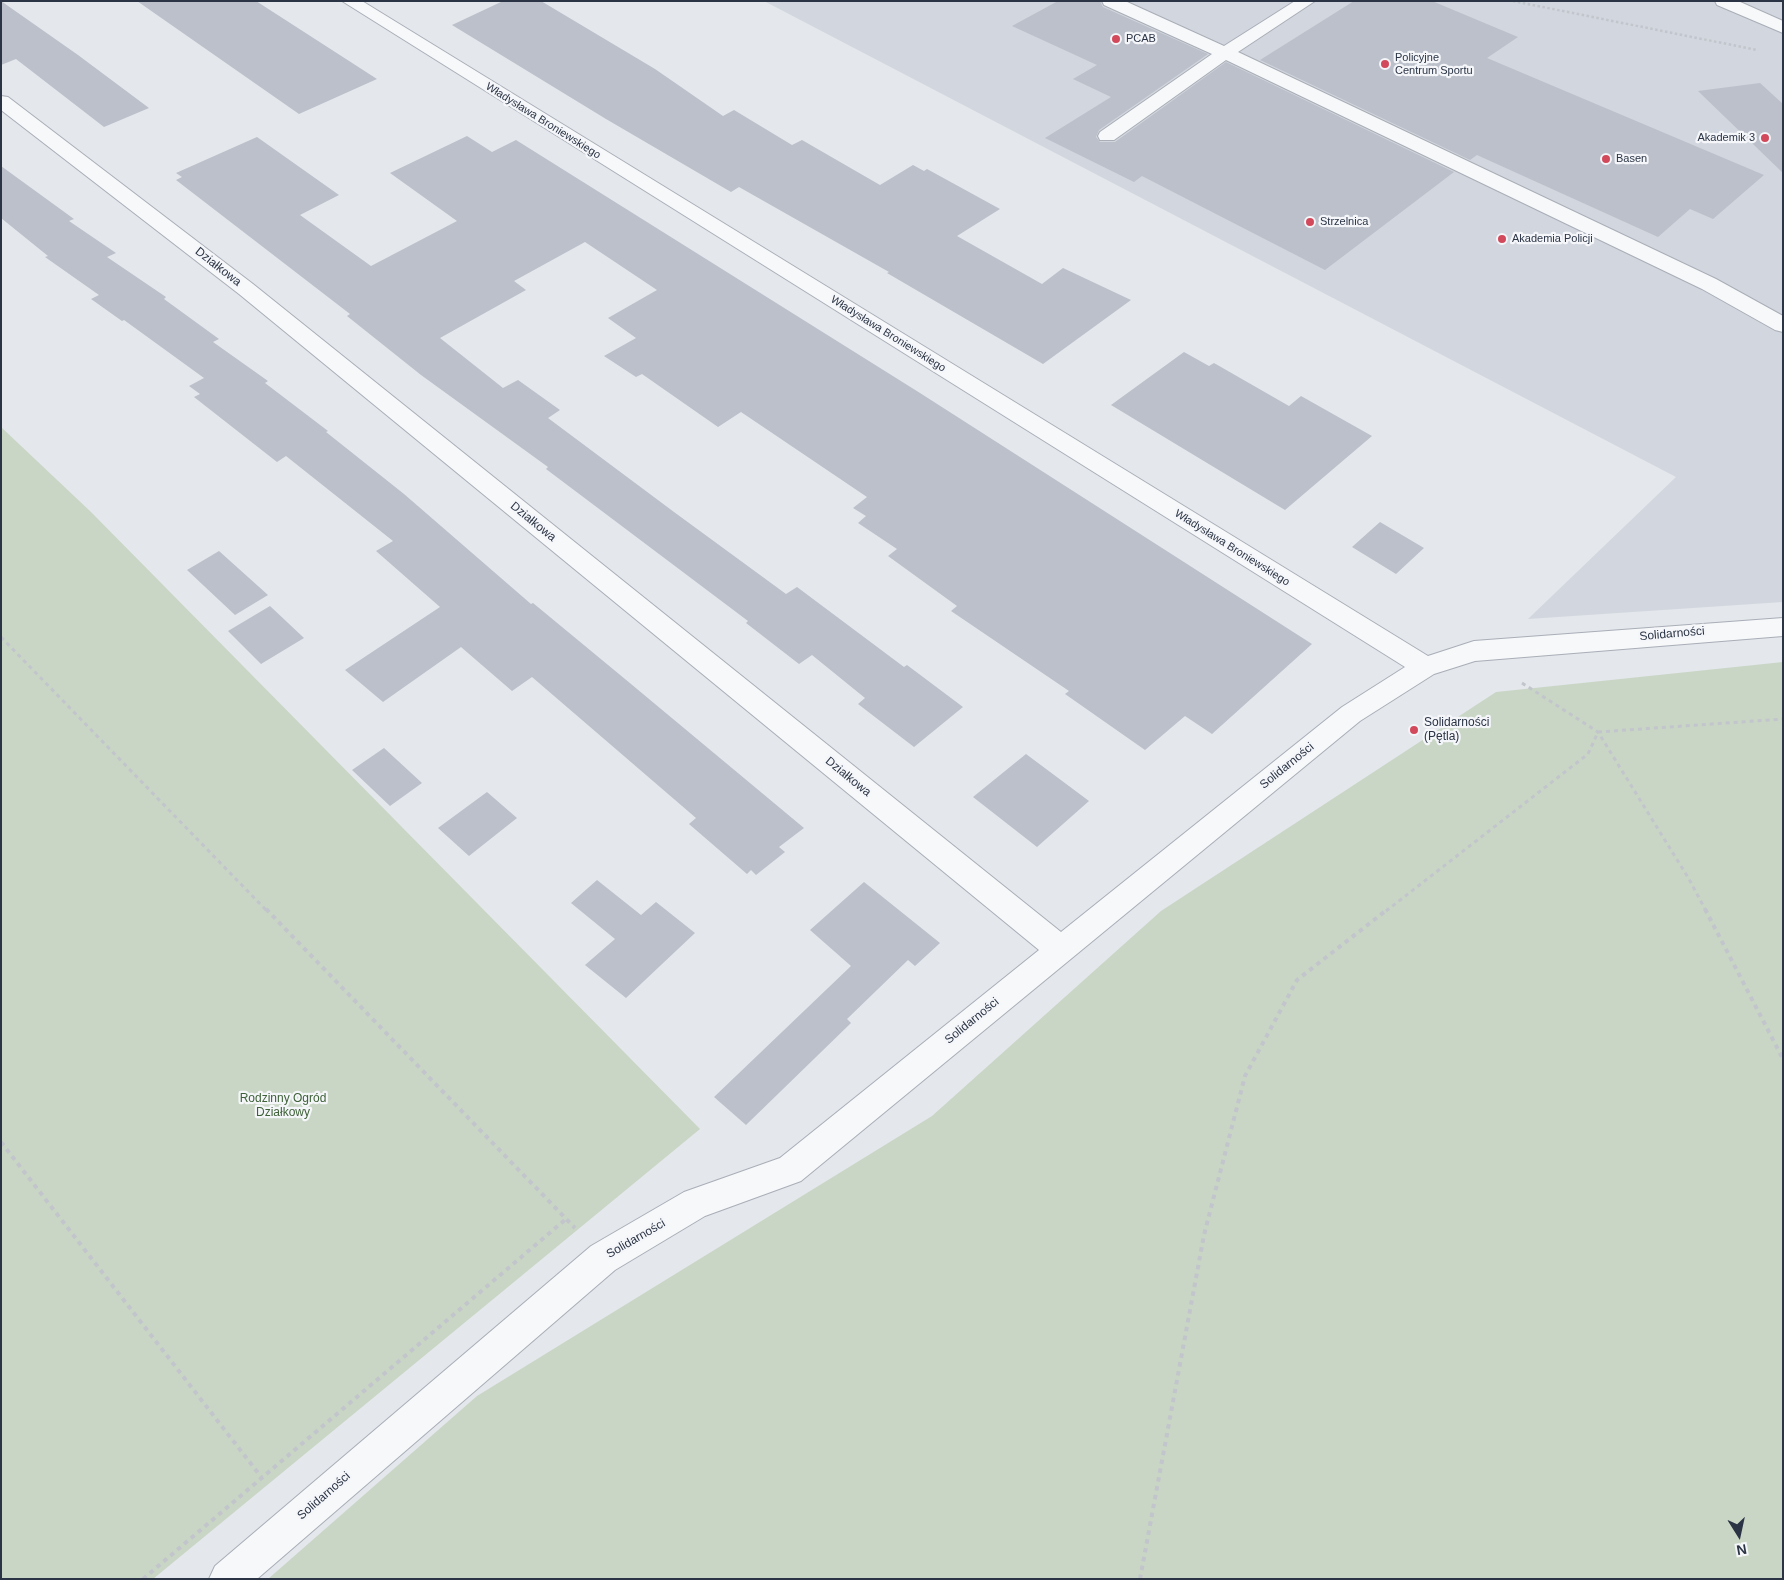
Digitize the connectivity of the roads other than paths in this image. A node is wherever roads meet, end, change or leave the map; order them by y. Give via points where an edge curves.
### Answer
1 (350, 1) edge
2 (1110, 1) edge
3 (1723, 1) edge
4 (1295, 3) edge
5 (1783, 28) edge
6 (1225, 53) junction
7 (1, 101) edge
8 (1107, 136) dead end
9 (1783, 325) edge
10 (1783, 627) edge
11 (1425, 667) junction
12 (1060, 949) junction
13 (228, 1579) edge

1 - 11 street, Władysława Broniewskiego
2 - 6 street
3 - 5 street
4 - 6 street
6 - 8 street
6 - 9 street via 1709,284
7 - 12 street, Działkowa via 254,295
10 - 11 street, Solidarności via 1474,651
11 - 12 street, Solidarności via 1351,714
12 - 13 street, Solidarności via 790,1170 696,1204 603,1258

